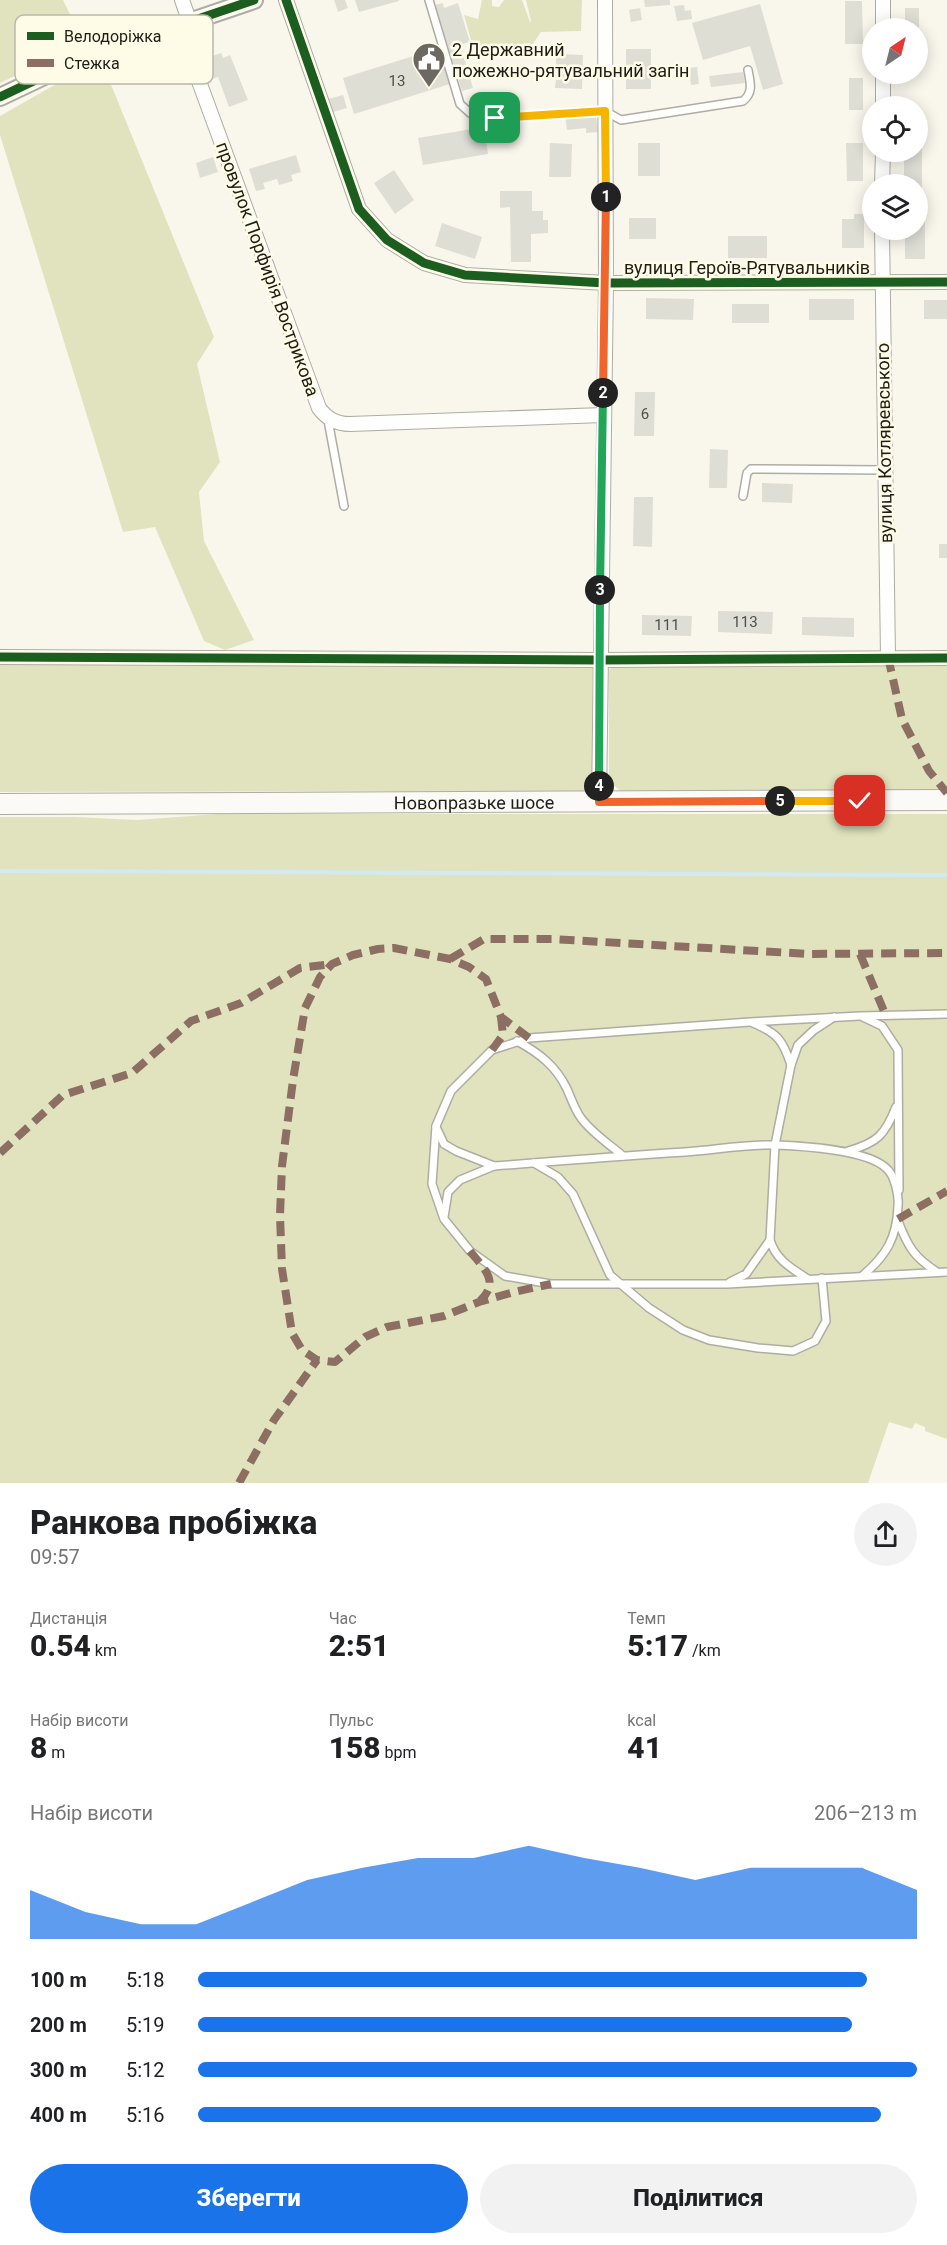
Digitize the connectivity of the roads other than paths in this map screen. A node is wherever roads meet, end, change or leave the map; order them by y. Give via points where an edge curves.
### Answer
1 (182, 0) edge
2 (254, 0) edge
3 (285, 0) edge
4 (429, 0) edge
5 (605, 0) edge
6 (883, 0) edge
7 (184, 15) edge
8 (213, 15) edge
9 (883, 18) edge
10 (748, 70) dead end
11 (27, 84) edge
12 (206, 84) edge
13 (0, 97) edge
14 (605, 111) junction
15 (882, 240) edge
16 (947, 282) edge
17 (606, 283) junction
18 (882, 283) junction
19 (603, 415) junction
20 (328, 418) junction
21 (885, 470) junction
22 (742, 496) dead end
23 (344, 506) dead end
24 (0, 657) edge
25 (888, 657) junction
26 (947, 658) edge
27 (599, 660) junction
28 (947, 800) edge
29 (599, 802) junction
30 (0, 804) edge
31 (947, 1014) edge
32 (860, 1016) junction
33 (835, 1017) junction
34 (750, 1022) junction
35 (517, 1041) junction
36 (791, 1065) junction
37 (897, 1105) junction
38 (436, 1126) junction
39 (775, 1145) junction
40 (844, 1152) junction
41 (623, 1156) junction
42 (534, 1163) junction
43 (494, 1166) junction
44 (899, 1200) junction
45 (898, 1219) junction
46 (444, 1220) junction
47 (770, 1240) junction
48 (937, 1272) junction
49 (947, 1272) edge
50 (862, 1276) junction
51 (822, 1278) junction
52 (808, 1279) junction
53 (619, 1284) junction
54 (728, 1284) junction

1 - 7 street, провулок Порфирія Вострикова
2 - 8 street
3 - 17 street, вулиця Героїв-Рятувальників via 359,209 387,240 424,263 465,275
4 - 14 lane via 460,104 470,113 482,119
5 - 14 street
6 - 9 street
10 - 14 lane via 752,88 743,101 621,120
11 - 13 street
12 - 20 street, провулок Порфирія Вострикова via 319,408
14 - 17 street
15 - 18 street, вулиця Котляревського
16 - 18 street, вулиця Героїв-Рятувальників
17 - 18 street, вулиця Героїв-Рятувальників
17 - 19 street
18 - 21 street, вулиця Котляревського
19 - 20 street, провулок Порфирія Вострикова via 350,424
19 - 27 street
20 - 23 lane
21 - 22 lane via 752,470 747,473
21 - 25 street, вулиця Котляревського
24 - 27 street
25 - 26 street
25 - 27 street
27 - 29 street
28 - 29 main road, Новопразьке шосе
29 - 30 main road, Новопразьке шосе
31 - 32 lane
32 - 33 lane
32 - 37 lane via 882,1026 898,1050
33 - 34 lane
33 - 36 lane via 798,1045
34 - 35 lane
34 - 36 lane via 777,1035
35 - 38 lane via 492,1050 451,1091
35 - 41 lane via 552,1066 580,1117
36 - 39 lane
37 - 40 lane via 887,1128 868,1145
37 - 44 lane
38 - 43 lane via 444,1144
38 - 46 lane via 432,1184
39 - 40 lane
39 - 41 lane
39 - 47 lane
40 - 44 lane via 865,1156 887,1168
41 - 42 lane
42 - 43 lane
42 - 53 lane via 558,1177 573,1194 600,1257
43 - 46 lane via 460,1180 448,1191
44 - 45 lane
45 - 48 lane via 907,1244 918,1259
45 - 50 lane via 887,1250
46 - 53 lane via 470,1251 505,1276 551,1284
47 - 52 lane via 773,1251 786,1266
47 - 54 lane via 746,1274
48 - 49 lane
48 - 50 lane
50 - 51 lane
51 - 52 lane
51 - 53 lane via 826,1321 815,1341 793,1351 709,1340 683,1330
52 - 54 lane
53 - 54 lane

